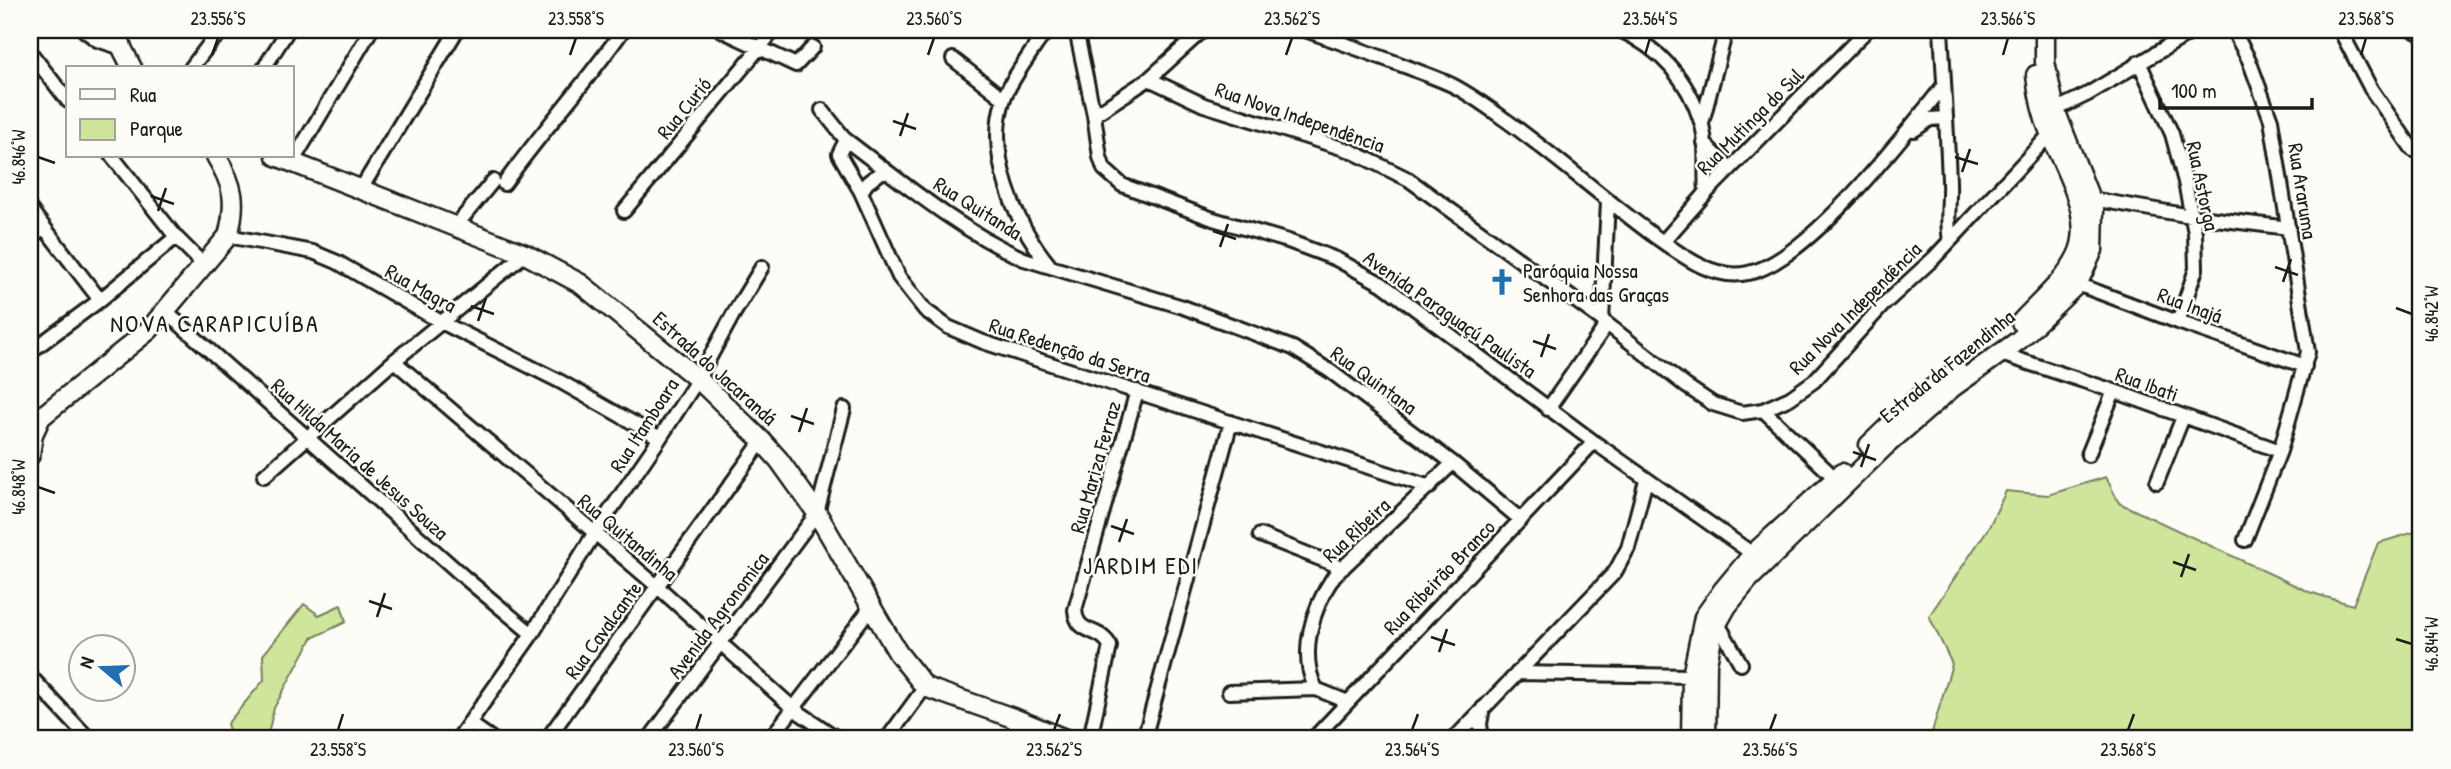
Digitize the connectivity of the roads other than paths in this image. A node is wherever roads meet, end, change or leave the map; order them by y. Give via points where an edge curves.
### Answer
1 (84, 30) edge
2 (224, 30) edge
3 (288, 30) edge
4 (371, 30) edge
5 (457, 30) edge
6 (623, 30) edge
7 (724, 30) edge
8 (774, 30) edge
9 (1048, 30) edge
10 (1076, 30) edge
11 (1203, 30) edge
12 (1305, 30) edge
13 (1620, 30) edge
14 (1726, 30) edge
15 (1848, 30) edge
16 (1867, 30) edge
17 (1941, 30) edge
18 (2035, 30) edge
19 (2045, 30) edge
20 (2195, 30) edge
21 (2233, 30) edge
22 (2340, 30) edge
23 (2413, 30) edge
24 (2421, 34) edge
25 (122, 36) edge
26 (1854, 42) junction
27 (760, 47) junction
28 (813, 47) dead end
29 (30, 52) edge
30 (953, 58) dead end
31 (2138, 62) junction
32 (131, 66) edge
33 (192, 66) edge
34 (265, 66) edge
35 (1714, 75) junction
36 (1149, 79) junction
37 (1945, 89) junction
38 (1689, 93) junction
39 (66, 98) edge
40 (1004, 99) junction
41 (822, 110) dead end
42 (1094, 115) junction
43 (1946, 118) junction
44 (1702, 123) junction
45 (2055, 123) junction
46 (1907, 134) junction
47 (846, 140) junction
48 (1704, 143) junction
49 (294, 145) edge
50 (2413, 150) dead end
51 (114, 158) edge
52 (217, 158) edge
53 (285, 158) edge
54 (1730, 169) junction
55 (884, 170) junction
56 (361, 189) junction
57 (861, 192) junction
58 (1706, 193) junction
59 (2092, 199) junction
60 (1608, 202) junction
61 (30, 209) edge
62 (624, 211) dead end
63 (1949, 213) junction
64 (2191, 216) junction
65 (1964, 225) junction
66 (44, 227) junction
67 (455, 228) junction
68 (2289, 228) junction
69 (228, 236) junction
70 (176, 237) junction
71 (30, 238) edge
72 (1950, 240) junction
73 (1663, 242) junction
74 (525, 254) junction
75 (203, 264) junction
76 (1050, 266) junction
77 (762, 267) dead end
78 (2071, 278) junction
79 (100, 300) junction
80 (1183, 307) joint
81 (165, 311) junction
82 (441, 322) junction
83 (1604, 322) junction
84 (2178, 322) junction
85 (30, 352) edge
86 (2001, 354) junction
87 (394, 361) junction
88 (2305, 366) junction
89 (698, 379) junction
90 (1137, 391) junction
91 (2114, 391) junction
92 (844, 409) dead end
93 (1548, 409) junction
94 (1763, 410) junction
95 (2183, 417) junction
96 (1231, 422) junction
97 (306, 437) junction
98 (660, 438) junction
99 (762, 441) junction
100 (1594, 442) junction
101 (2280, 451) junction
102 (30, 455) edge
103 (2088, 455) dead end
104 (1453, 463) junction
105 (264, 476) dead end
106 (1836, 479) junction
107 (1646, 480) junction
108 (2157, 482) dead end
109 (1430, 487) junction
110 (817, 513) junction
111 (1521, 520) junction
112 (594, 534) junction
113 (1260, 535) dead end
114 (2245, 540) dead end
115 (1759, 558) junction
116 (1343, 568) junction
117 (658, 587) junction
118 (872, 606) junction
119 (1717, 622) junction
120 (532, 634) junction
121 (720, 644) junction
122 (1741, 664) dead end
123 (1517, 673) junction
124 (30, 676) edge
125 (1692, 676) junction
126 (925, 687) junction
127 (1316, 689) junction
128 (1229, 692) dead end
129 (1348, 702) junction
130 (1483, 707) junction
131 (794, 709) junction
132 (1016, 719) junction
133 (469, 723) junction
134 (89, 739) edge
135 (458, 739) edge
136 (492, 739) edge
137 (547, 739) edge
138 (649, 739) edge
139 (770, 739) edge
140 (838, 739) edge
141 (887, 739) edge
142 (1014, 739) edge
143 (1065, 739) edge
144 (1090, 739) edge
145 (1144, 739) edge
146 (1313, 739) edge
147 (1454, 739) edge
148 (1482, 739) edge
149 (1691, 739) edge
150 (1706, 739) edge

1 - 25 street via 97,40
2 - 33 street
3 - 34 street
4 - 49 street
5 - 56 street
6 - 67 street via 499,183
7 - 27 street
8 - 27 street, Rua Curió
9 - 40 street
10 - 42 street, Avenida Paraguaçú Paulista
11 - 36 street
12 - 60 street via 1454,86 1528,136
13 - 38 street via 1656,50
14 - 35 street
15 - 26 street
16 - 26 street, Rua Mutinga do Sul
17 - 37 street
18 - 45 main road, Estrada da Fazendinha via 2038,91
19 - 45 main road, Estrada da Fazendinha
20 - 31 street
21 - 68 street, Rua Araruma via 2272,120
22 - 50 street via 2371,89
23 - 24 street
25 - 32 main road
26 - 54 street, Rua Mutinga do Sul
27 - 28 street via 796,65
27 - 62 street, Rua Curió
29 - 39 street
30 - 40 street
31 - 45 street via 2088,94
31 - 64 street, Rua Astorga via 2172,134
35 - 38 street
35 - 44 street
36 - 42 street
36 - 83 street, Rua Nova Independência via 1204,105 1351,151 1408,179
37 - 43 street
37 - 46 street
38 - 44 street
40 - 76 street via 1001,166 1023,224
41 - 47 street
42 - 93 street, Avenida Paraguaçú Paulista via 1104,169 1122,185 1349,265 1403,299
43 - 46 street via 1930,118
43 - 63 street
44 - 48 street
45 - 59 main road, Estrada da Fazendinha
45 - 65 street, Rua Nova Independência
45 - 78 main road, Estrada da Fazendinha via 2083,231
46 - 73 street via 1778,262 1738,275 1717,272
47 - 55 street, Rua Quitanda
47 - 57 street, Rua Redenção da Serra via 839,155
48 - 54 street
48 - 58 street
51 - 70 street
52 - 69 main road via 229,176 234,206
53 - 56 main road, Estrada do Jacarandá
54 - 58 street, Rua Mutinga do Sul
55 - 57 street
55 - 76 street, Rua Quitanda via 985,239 1024,259
56 - 67 main road, Estrada do Jacarandá
57 - 90 street, Rua Redenção da Serra via 890,260 925,310 983,342
58 - 73 street, Rua Mutinga do Sul
59 - 64 street
59 - 78 main road, Estrada da Fazendinha via 2093,250
60 - 73 street
60 - 83 street
61 - 66 street
63 - 65 street
63 - 72 street
64 - 68 street
64 - 84 street, Rua Astorga via 2196,269
65 - 72 street, Rua Nova Independência
66 - 71 street
66 - 79 street
67 - 74 main road, Estrada do Jacarandá
68 - 88 street, Rua Araruma via 2307,341
69 - 75 main road
69 - 82 street, Rua Magra via 313,252
70 - 75 street
70 - 79 street
72 - 94 street, Rua Nova Independência via 1814,381
74 - 82 street
74 - 89 main road, Estrada do Jacarandá via 581,284
75 - 81 main road
76 - 80 street, Rua Quitanda
77 - 89 street, Rua Itamboara
78 - 84 street, Rua Inajá
78 - 86 main road, Estrada da Fazendinha
78 - 106 main road, Estrada da Fazendinha via 2011,332 1918,398
79 - 85 street
80 - 104 street, Rua Quintana via 1279,341 1309,357
81 - 97 street, Rua Hilda Maria de Jesus Souza
81 - 102 main road via 149,330 41,417
82 - 87 street
82 - 98 street, Rua Magra
83 - 93 street
83 - 94 street, Rua Nova Independência via 1713,404 1742,413
84 - 88 street, Rua Inajá
86 - 91 street, Rua Ibati
86 - 115 main road, Estrada da Fazendinha via 1920,414
87 - 97 street
87 - 112 street, Rua Quitandinha
88 - 101 street, Rua Araruma
89 - 98 street, Rua Itamboara
89 - 99 main road, Estrada do Jacarandá
90 - 96 street, Rua Redenção da Serra
90 - 144 street, Rua Mariza Ferraz via 1075,610 1080,626 1105,637 1110,646
91 - 95 street, Rua Ibati
91 - 103 street
92 - 110 street
93 - 100 street, Avenida Paraguaçú Paulista
94 - 106 street
95 - 101 street, Rua Ibati
95 - 108 street
96 - 109 street, Rua Redenção da Serra
96 - 145 street
97 - 105 street
97 - 120 street, Rua Hilda Maria de Jesus Souza
98 - 112 street, Rua Itamboara
99 - 110 main road, Estrada do Jacarandá
99 - 117 street, Rua Cavalcante
100 - 107 street, Avenida Paraguaçú Paulista
100 - 111 street, Rua Ribeirão Branco
101 - 114 street, Rua Araruma
104 - 109 street, Rua Ribeira
104 - 111 street, Rua Quintana
106 - 115 main road, Estrada da Fazendinha
107 - 115 street, Avenida Paraguaçú Paulista
107 - 123 street via 1628,548 1615,572
109 - 116 street, Rua Ribeira
110 - 118 main road, Estrada do Jacarandá
110 - 121 street, Avenida Agronomica
111 - 129 street, Rua Ribeirão Branco
112 - 117 street, Rua Quitandinha
112 - 120 street, Rua Itamboara
113 - 116 street
115 - 119 main road, Estrada da Fazendinha
115 - 125 main road, Estrada da Fazendinha via 1723,590 1704,617
116 - 127 street, Rua Ribeira via 1324,591 1310,633 1309,673
117 - 121 street, Rua Quitandinha
117 - 137 street, Rua Cavalcante
118 - 126 main road, Estrada do Jacarandá via 898,653
118 - 131 street
119 - 122 street
119 - 150 main road, Estrada da Fazendinha via 1707,663
120 - 133 street, Rua Itamboara
121 - 131 street, Rua Quitandinha
121 - 138 street, Avenida Agronomica
123 - 125 street
123 - 130 street
124 - 134 street
125 - 149 main road, Estrada da Fazendinha
126 - 132 main road
126 - 141 street
127 - 128 street
127 - 129 street
129 - 146 street, Rua Ribeirão Branco
130 - 147 street
130 - 148 street
131 - 139 street
131 - 140 street, Rua Quitandinha
132 - 142 street
132 - 143 main road
133 - 135 street, Rua Itamboara
133 - 136 street

